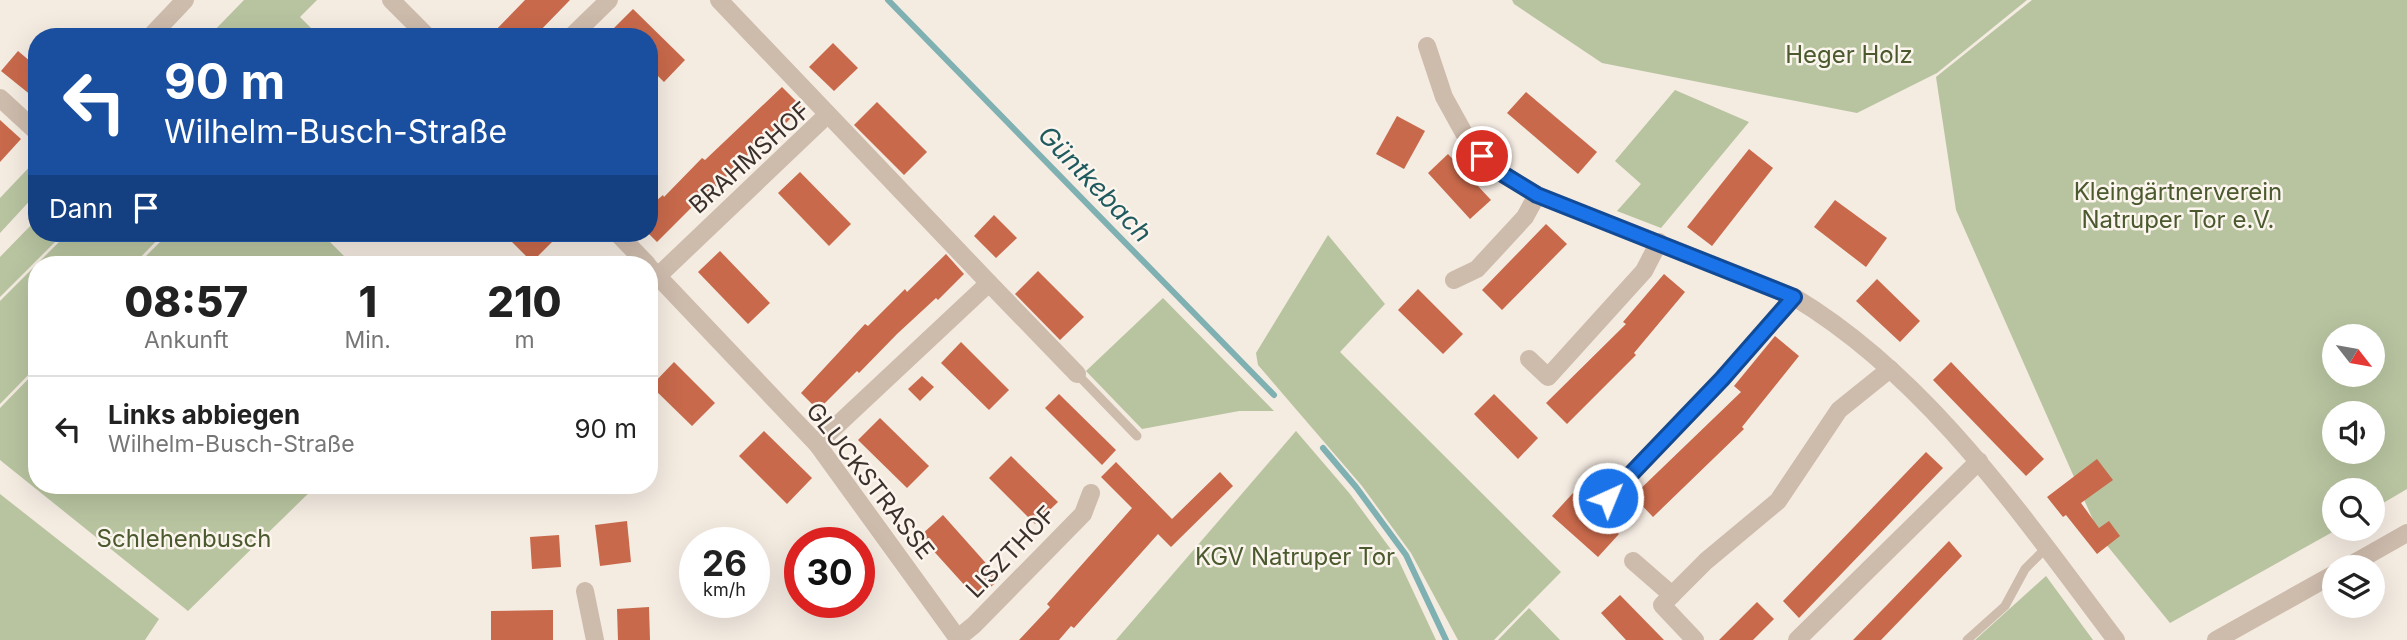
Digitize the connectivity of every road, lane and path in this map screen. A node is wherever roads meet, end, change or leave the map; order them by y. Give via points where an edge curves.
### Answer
1 (185, 0) edge
2 (391, 0) edge
3 (609, 0) edge
4 (719, 0) edge
5 (159, 28) edge
6 (419, 28) edge
7 (580, 28) edge
8 (1427, 46) dead end
9 (0, 98) edge
10 (827, 115) junction
11 (28, 124) edge
12 (1537, 195) junction
13 (626, 242) edge
14 (1658, 242) junction
15 (639, 256) edge
16 (658, 263) edge
17 (658, 276) edge
18 (1454, 280) dead end
19 (989, 283) junction
20 (1794, 297) junction
21 (1529, 359) dead end
22 (1890, 369) junction
23 (1077, 374) joint
24 (1138, 436) dead end
25 (817, 444) junction
26 (1979, 461) junction
27 (1091, 493) dead end
28 (1608, 498) dead end
29 (2407, 533) edge
30 (2046, 548) junction
31 (2368, 555) edge
32 (1633, 561) dead end
33 (2322, 581) edge
34 (586, 591) dead end
35 (1672, 595) junction
36 (958, 639) edge
37 (595, 640) edge
38 (1696, 640) edge
39 (1797, 640) edge
40 (1967, 640) edge
41 (2116, 640) edge
42 (2216, 640) edge

1 - 5 street
2 - 6 street
3 - 7 street
4 - 10 street
8 - 12 street via 1444,97 1471,144 1493,168
9 - 11 street
10 - 16 street, BRAHMSHOF
10 - 19 street, BRAHMSHOF
12 - 14 street
12 - 18 street via 1525,217 1477,270
13 - 15 street, GLUCKSTRASSE
14 - 20 street
14 - 21 street via 1644,271 1548,377
17 - 25 street, GLUCKSTRASSE
19 - 23 street, BRAHMSHOF
19 - 25 street
20 - 22 street via 1832,320
20 - 28 street
22 - 26 street
22 - 35 street via 1839,410 1778,501
23 - 24 lane
25 - 36 street, GLUCKSTRASSE
26 - 30 street
26 - 39 street
27 - 36 street, LISZTHOF via 1083,514
29 - 31 street
30 - 40 lane via 2025,569 2005,606
30 - 41 street
32 - 35 street
33 - 42 street
34 - 37 street
35 - 38 street via 1662,605

